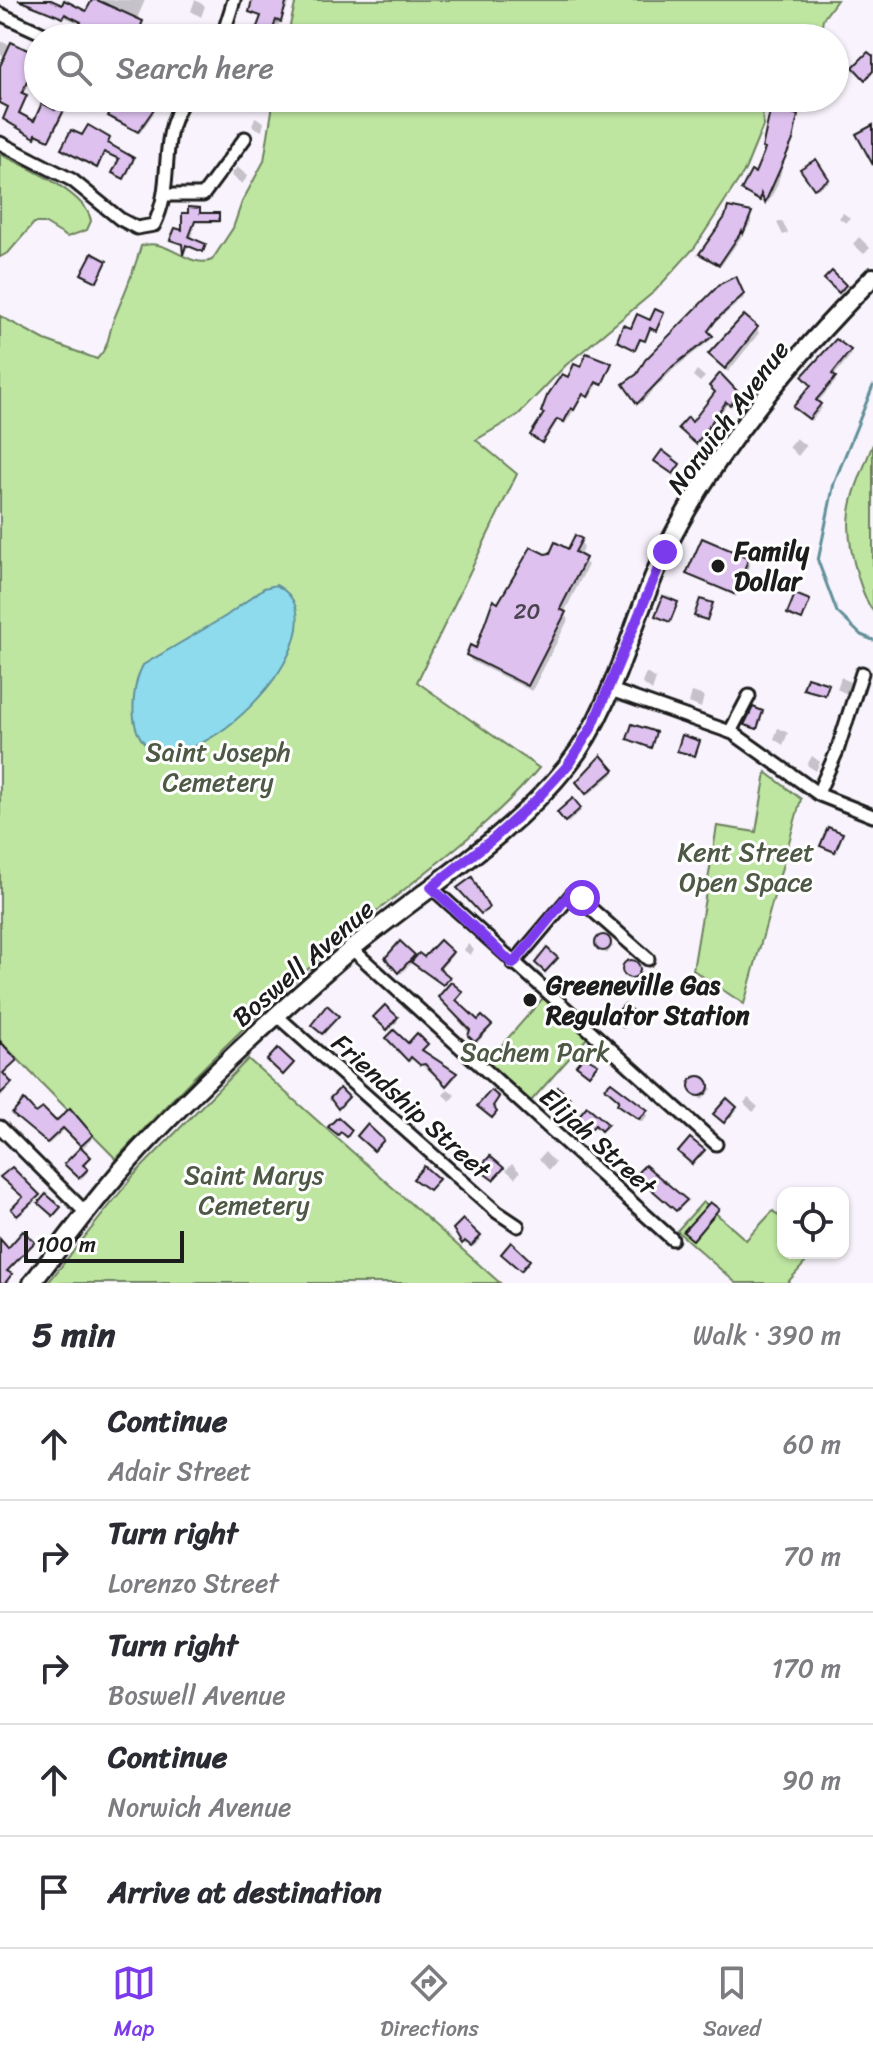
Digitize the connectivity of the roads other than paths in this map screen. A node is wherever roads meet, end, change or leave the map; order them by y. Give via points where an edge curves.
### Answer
1 (234, 0) edge
2 (0, 14) edge
3 (226, 24) edge
4 (24, 25) edge
5 (176, 112) edge
6 (245, 138) dead end
7 (0, 143) edge
8 (164, 195) junction
9 (873, 277) edge
10 (862, 673) dead end
11 (608, 689) junction
12 (749, 696) dead end
13 (730, 732) junction
14 (818, 793) junction
15 (873, 816) edge
16 (431, 887) junction
17 (352, 949) junction
18 (648, 959) dead end
19 (513, 964) junction
20 (276, 1015) junction
21 (0, 1127) edge
22 (716, 1144) dead end
23 (87, 1214) junction
24 (518, 1226) dead end
25 (672, 1239) dead end
26 (32, 1283) edge

1 - 3 street
2 - 4 street
5 - 8 street via 169,125
6 - 8 street via 203,195
7 - 8 street via 72,180 137,228 154,225
9 - 11 main road, Norwich Avenue via 743,428 695,497 655,572
10 - 14 street via 842,740
11 - 13 street
11 - 16 main road, Boswell Avenue via 589,734 568,765 493,839
12 - 13 street
13 - 14 street
14 - 15 street
16 - 17 main road, Boswell Avenue
16 - 19 street
17 - 20 main road, Boswell Avenue
17 - 25 street, Elijah Street
18 - 19 street via 573,893
19 - 22 street
20 - 23 main road, Boswell Avenue via 139,1150
20 - 24 street, Friendship Street
21 - 23 street
23 - 26 main road, Boswell Avenue

